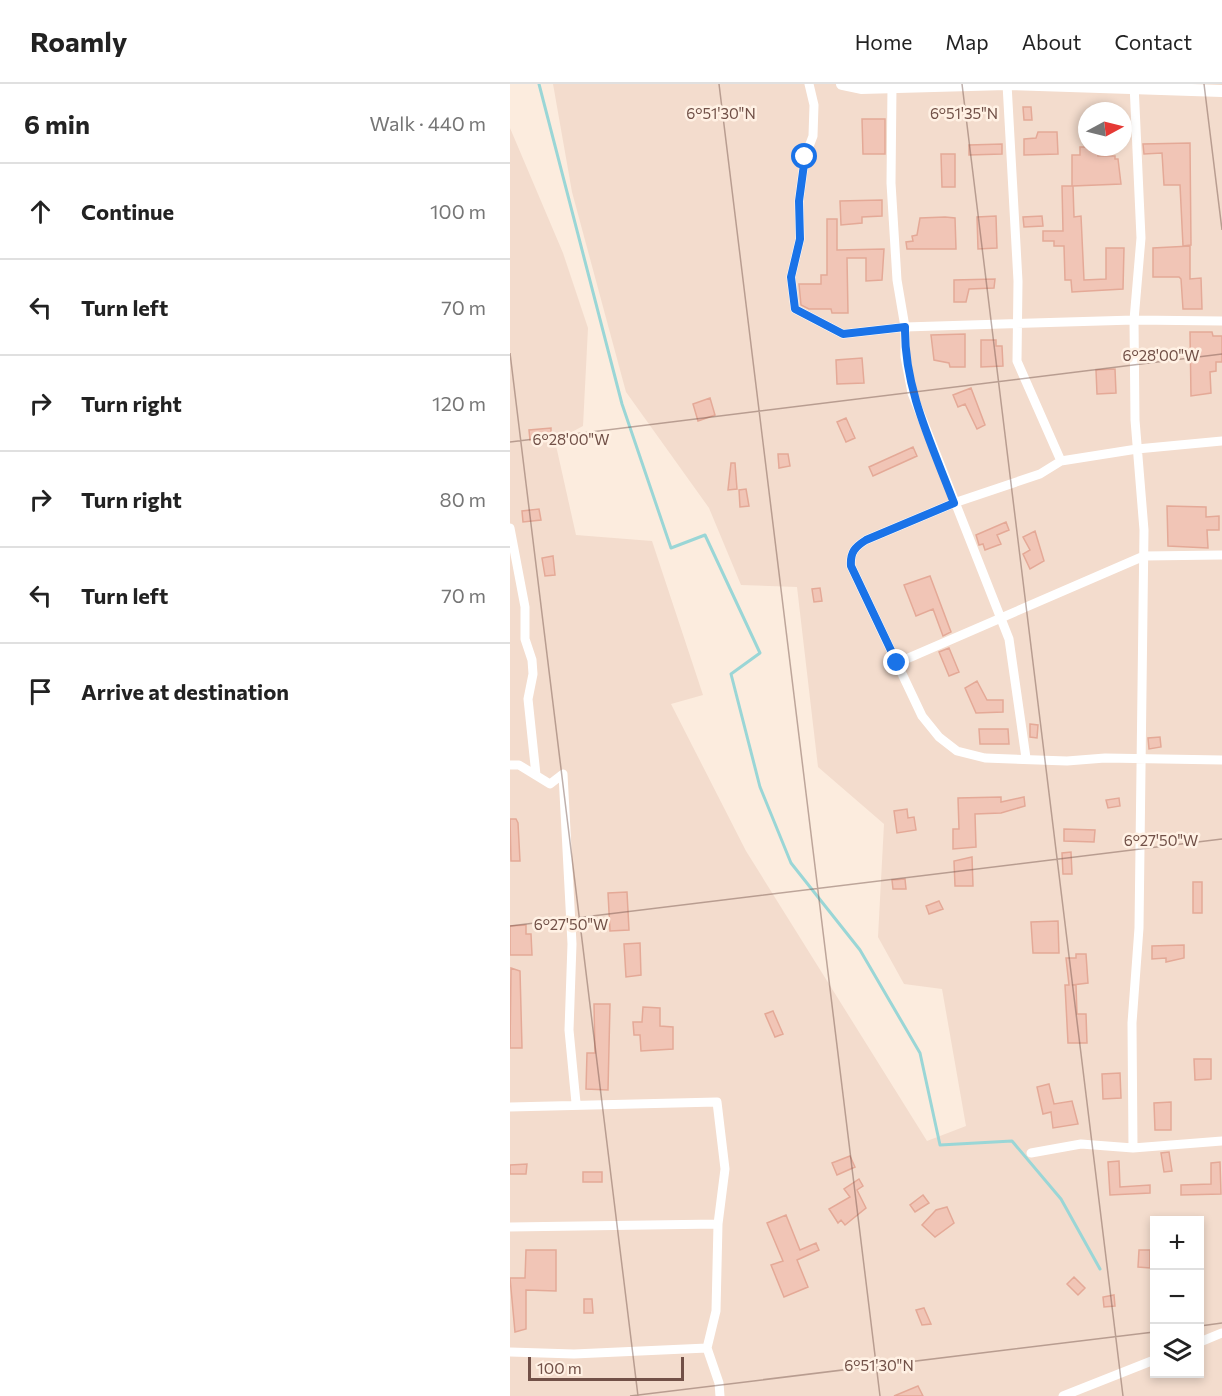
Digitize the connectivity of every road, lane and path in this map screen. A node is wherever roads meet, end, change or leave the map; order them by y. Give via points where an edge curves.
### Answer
1 (809, 84) edge
2 (842, 84) edge
3 (1007, 84) edge
4 (1134, 85) edge
5 (892, 86) junction
6 (1222, 91) edge
7 (1134, 320) junction
8 (1222, 321) edge
9 (1018, 324) junction
10 (905, 327) junction
11 (1222, 441) edge
12 (1137, 449) junction
13 (1061, 461) junction
14 (954, 503) junction
15 (510, 528) edge
16 (1222, 555) edge
17 (1144, 556) junction
18 (1001, 618) junction
19 (897, 663) junction
20 (1026, 758) junction
21 (1142, 760) junction
22 (1222, 760) edge
23 (510, 765) edge
24 (536, 775) junction
25 (576, 1103) junction
26 (510, 1107) edge
27 (1222, 1141) edge
28 (1133, 1148) junction
29 (1031, 1153) dead end
30 (718, 1224) junction
31 (510, 1227) edge
32 (1222, 1333) edge
33 (1204, 1340) edge
34 (708, 1348) junction
35 (510, 1352) edge
36 (1150, 1362) edge
37 (720, 1396) edge
38 (1063, 1396) edge

1 - 10 street via 814,99 813,136 805,157 799,201 800,239 791,277 795,309 843,334
2 - 5 street via 861,88
3 - 4 street
3 - 5 street
3 - 9 street
4 - 6 street
4 - 7 street via 1141,238
5 - 10 street via 891,183 897,280
7 - 8 street
7 - 9 street
7 - 12 street
9 - 10 street
9 - 13 street via 1017,361
10 - 14 street via 905,357 912,393
11 - 12 street
12 - 13 street
12 - 17 street
13 - 14 street via 1040,474
14 - 18 street
14 - 19 street via 866,540 851,556 851,566
15 - 24 street via 525,607 525,639 532,660 528,699
16 - 17 street
17 - 18 street
17 - 21 street
18 - 19 street
18 - 20 street via 1012,652
19 - 20 street via 922,716 957,751 985,758
20 - 21 street
21 - 22 street
21 - 28 street via 1139,928 1132,1023
23 - 24 street via 519,765
24 - 25 street via 550,784 563,774 572,944 569,1030
25 - 26 street
25 - 30 street via 717,1102 725,1169
27 - 28 street
28 - 29 street via 1081,1144
30 - 31 street
30 - 34 street via 716,1311
32 - 33 street
34 - 35 street via 574,1354
34 - 37 street
36 - 38 street

